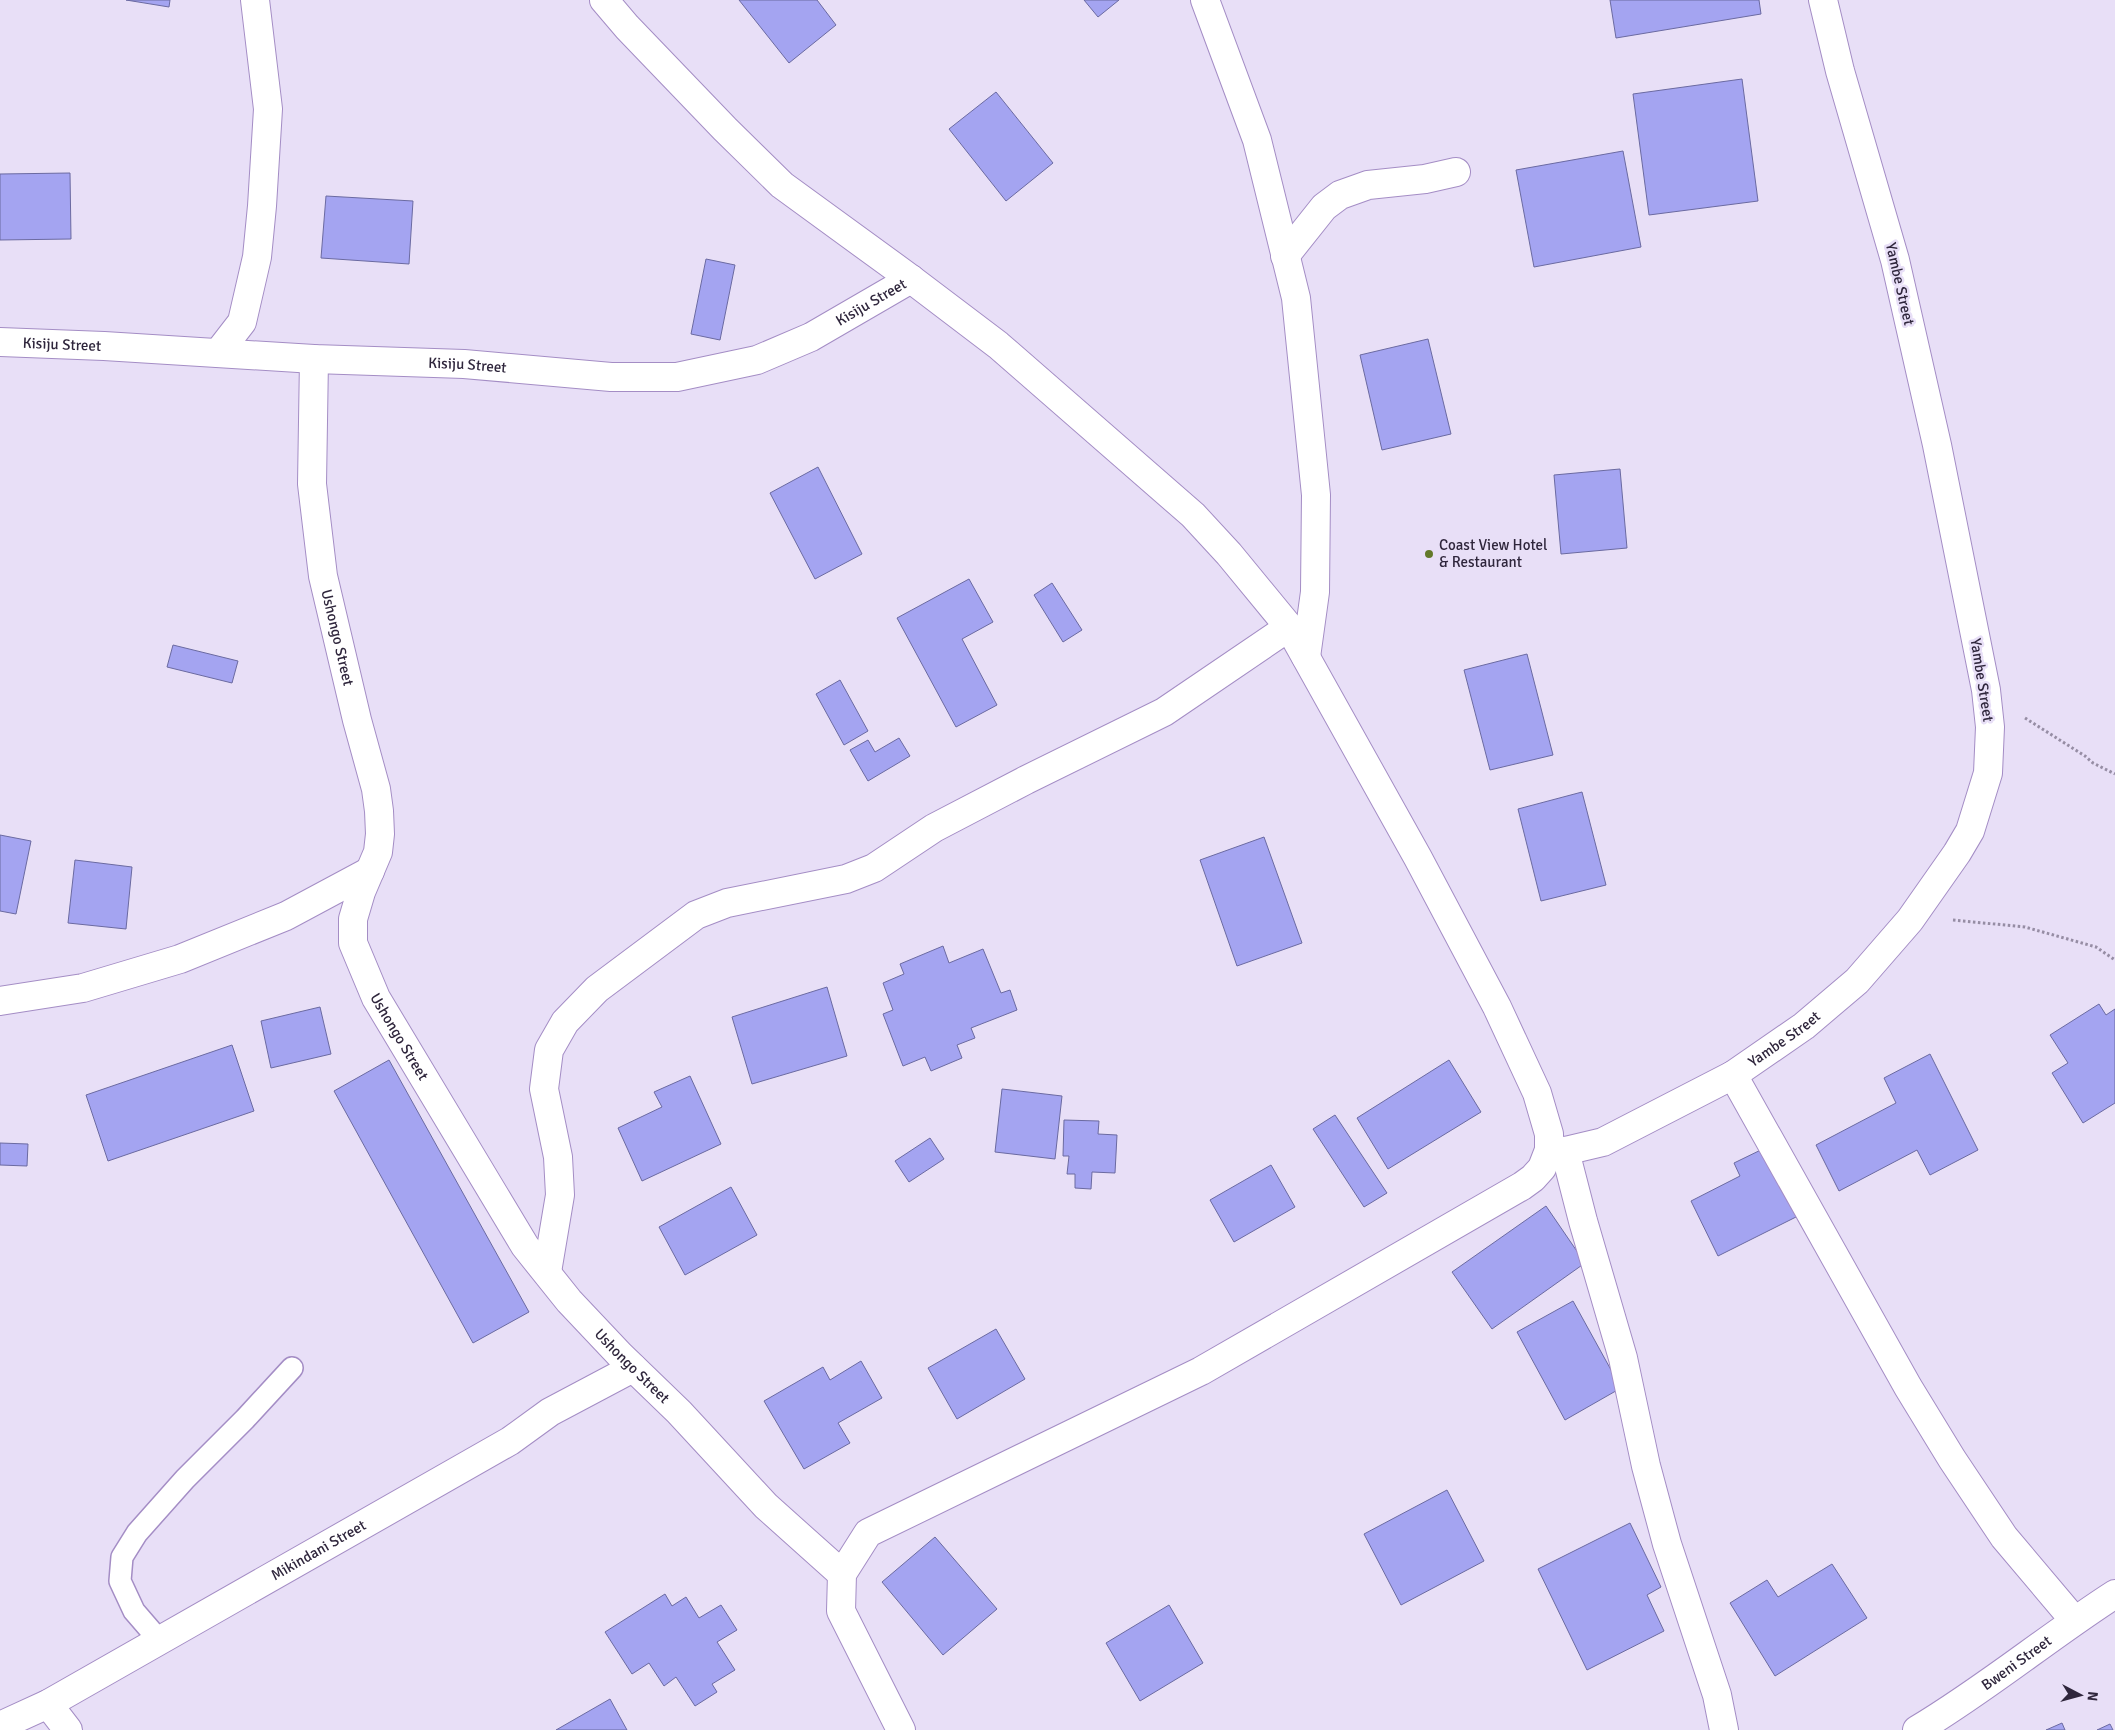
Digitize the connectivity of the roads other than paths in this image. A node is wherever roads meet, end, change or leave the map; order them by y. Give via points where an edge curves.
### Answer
1 (255, 0) edge
2 (604, 0) edge
3 (1205, 0) edge
4 (1823, 0) edge
5 (1456, 172) dead end
6 (1285, 256) junction
7 (911, 279) junction
8 (0, 342) edge
9 (218, 353) junction
10 (314, 359) junction
11 (1289, 627) junction
12 (1306, 657) junction
13 (370, 871) junction
14 (0, 1001) edge
15 (1733, 1075) junction
16 (1557, 1150) junction
17 (547, 1272) junction
18 (292, 1368) dead end
19 (633, 1368) junction
20 (842, 1574) junction
21 (2115, 1594) edge
22 (2074, 1620) junction
23 (159, 1640) junction
24 (48, 1704) junction
25 (0, 1726) edge
26 (68, 1730) edge
27 (901, 1730) edge
28 (1724, 1730) edge
29 (1917, 1730) edge

1 - 9 street via 268,109 258,248 242,322
2 - 7 street via 679,82 782,185
3 - 6 street via 1257,140
4 - 15 street, Yambe Street via 1840,71 1895,260 1937,445 1986,690 1990,726 1988,773 1970,831 1910,920 1856,981 1804,1026
5 - 6 street via 1368,185 1340,195 1324,208
6 - 12 street via 1296,298 1316,495 1315,592
7 - 10 street, Kisiju Street via 811,337 757,360 677,376 611,377 464,364
7 - 11 street via 998,346 1193,515
8 - 9 street, Kisiju Street
9 - 10 street, Kisiju Street
10 - 13 street, Ushongo Street via 312,484 323,576 376,789 380,834 378,852
11 - 12 street
11 - 17 street via 1164,712 934,828 874,868 846,879 727,904 696,915 597,989 564,1022 548,1050 544,1088 558,1157 560,1195
12 - 16 street via 1497,1007 1537,1093
13 - 14 street via 286,916 180,959 83,988
13 - 17 street, Ushongo Street via 354,919 354,944 372,989 525,1246
15 - 16 street, Yambe Street via 1603,1142
15 - 22 street via 1908,1387 1952,1459 2004,1537
16 - 20 street via 1522,1186 1201,1371 868,1533
16 - 28 street via 1583,1221 1623,1358 1646,1466 1717,1695
17 - 19 street, Ushongo Street via 569,1301
18 - 23 lane via 185,1479 137,1534 122,1558 120,1581 134,1611
19 - 20 street, Ushongo Street via 679,1412 766,1506
19 - 23 street, Mikindani Street via 550,1412 510,1441
20 - 27 street via 841,1611
21 - 22 street, Bweni Street
22 - 29 street, Bweni Street
23 - 24 street, Mikindani Street
24 - 25 street, Mikindani Street
24 - 26 street

